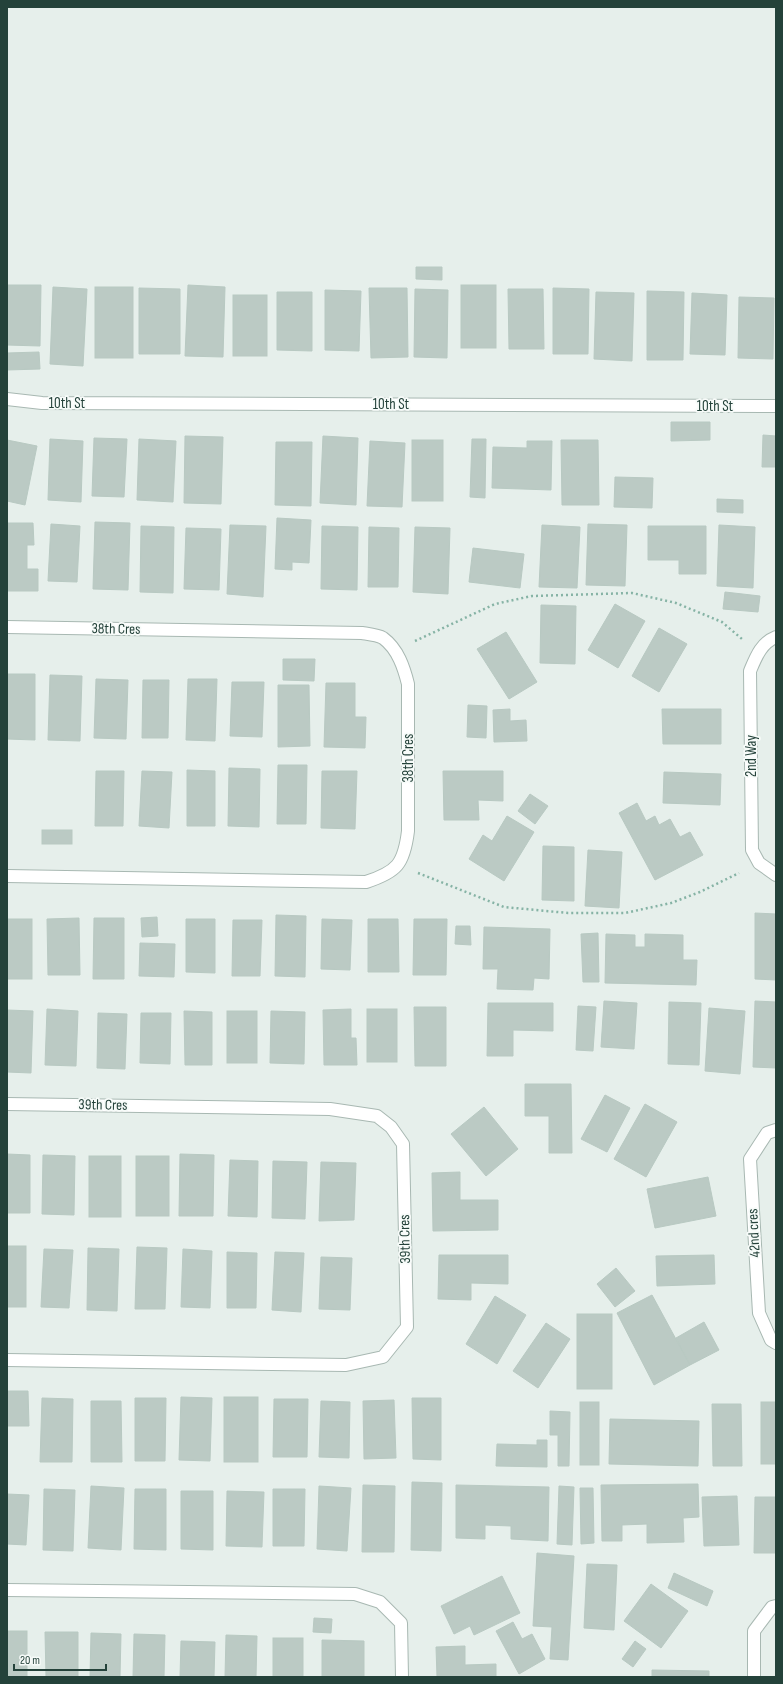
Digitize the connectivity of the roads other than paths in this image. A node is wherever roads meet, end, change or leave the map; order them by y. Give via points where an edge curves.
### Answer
1 (7, 399) edge
2 (776, 406) edge
3 (7, 627) edge
4 (776, 637) edge
5 (776, 874) edge
6 (7, 876) edge
7 (7, 1104) edge
8 (776, 1130) edge
9 (776, 1343) edge
10 (7, 1360) edge
11 (7, 1590) edge
12 (776, 1606) edge
13 (402, 1677) edge
14 (754, 1677) edge

1 - 2 street, 10th St via 42,403
3 - 6 street, 38th Cres via 362,633 383,638 395,651 404,668 408,684 408,831 406,848 398,865 386,876 366,882
4 - 5 street, 2nd Way via 769,640 758,653 750,671 752,850 759,863
7 - 10 street, 39th Cres via 330,1109 377,1116 391,1127 403,1144 407,1327 383,1357 346,1365
8 - 9 street, 42nd cres via 767,1133 750,1159 759,1313 771,1340
11 - 13 street via 355,1594 380,1602 401,1622
12 - 14 street via 772,1607 754,1631

